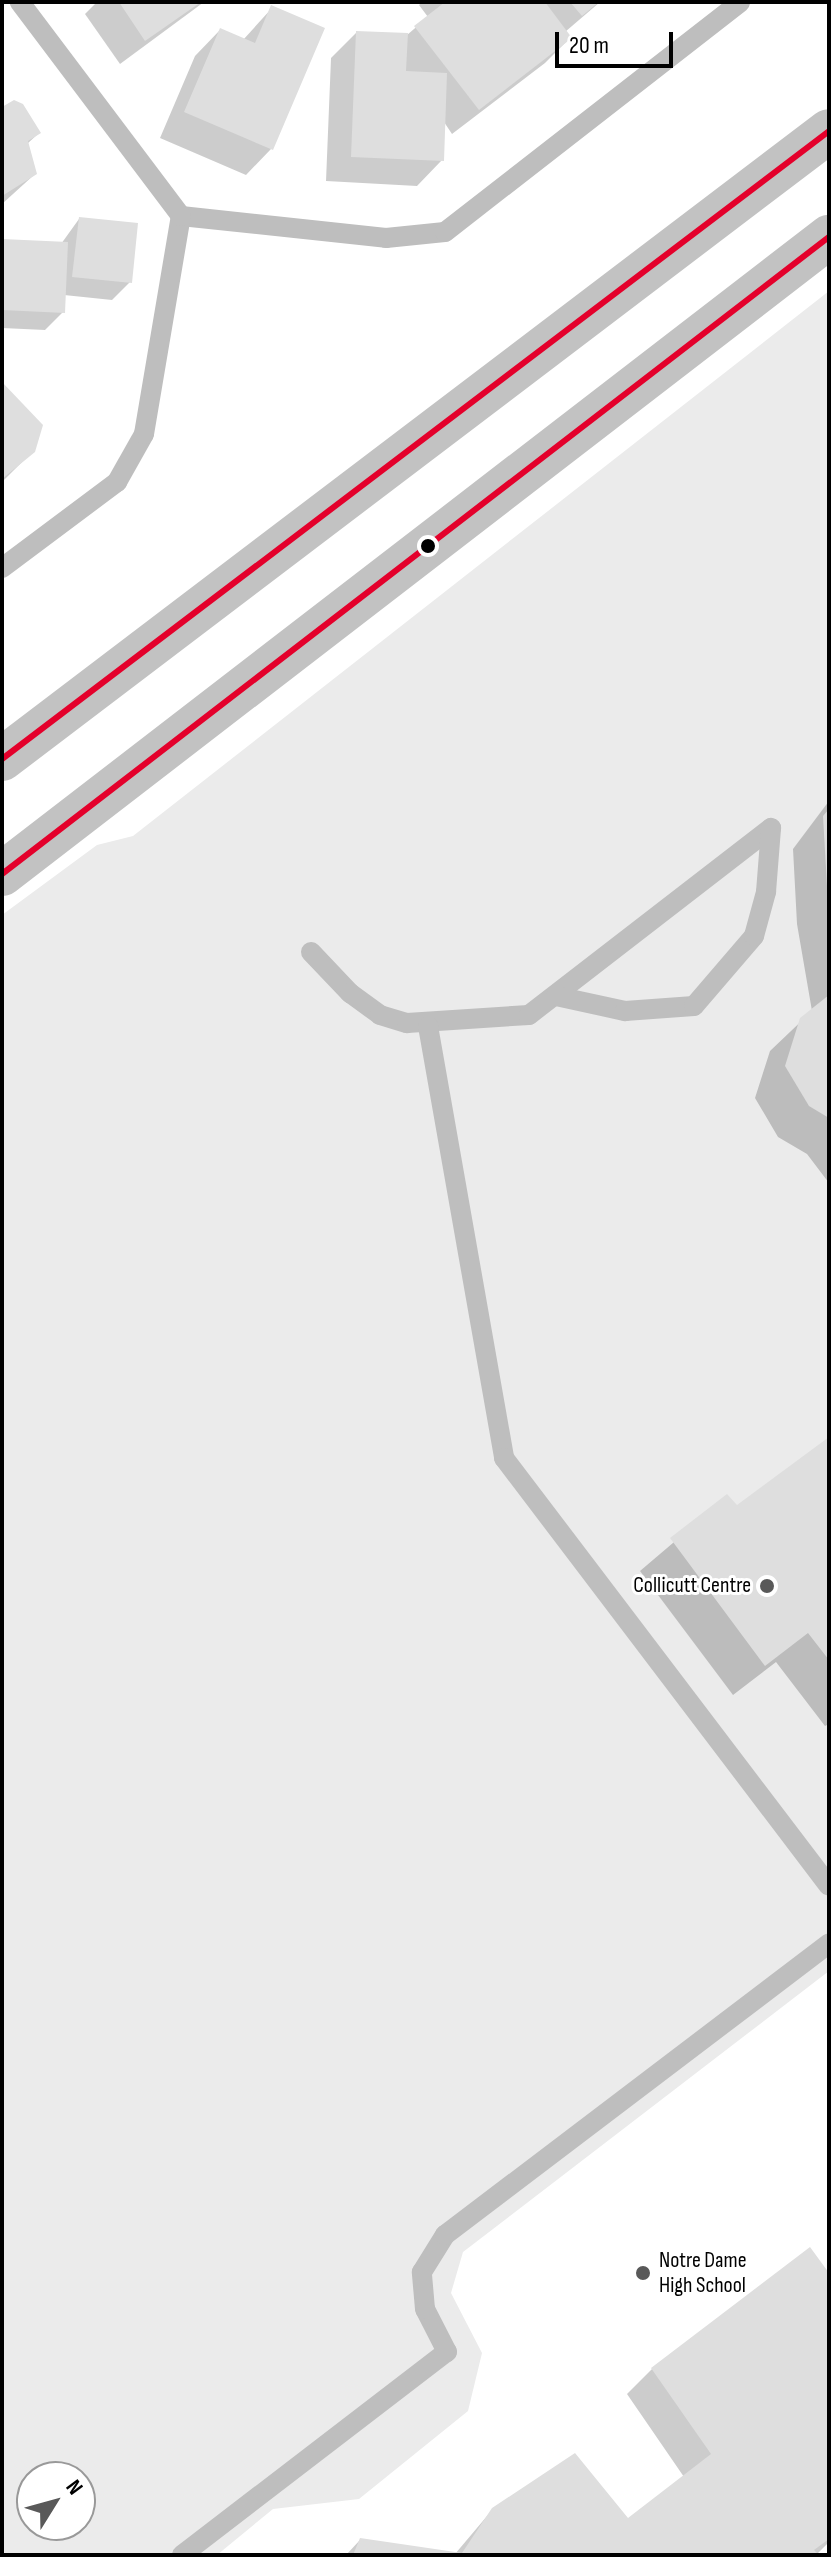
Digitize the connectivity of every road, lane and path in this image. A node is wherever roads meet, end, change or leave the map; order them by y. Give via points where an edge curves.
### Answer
1 (20, 2) edge
2 (740, 2) edge
3 (829, 131) edge
4 (181, 216) junction
5 (829, 237) edge
6 (2, 568) edge
7 (2, 759) edge
8 (2, 874) edge
9 (311, 952) dead end
10 (556, 996) junction
11 (428, 1026) junction
12 (829, 1886) edge
13 (829, 1943) edge
14 (182, 2555) edge

1 - 4 lane
2 - 4 lane via 445,232 386,238
3 - 7 main road
4 - 6 lane via 144,434 117,482
5 - 8 main road
9 - 11 lane via 380,1015
10 - 10 lane via 771,828 766,892 754,936 694,1006 625,1011
10 - 11 lane via 529,1015
11 - 12 lane via 504,1458
13 - 14 lane via 445,2235 422,2272 425,2309 447,2352

